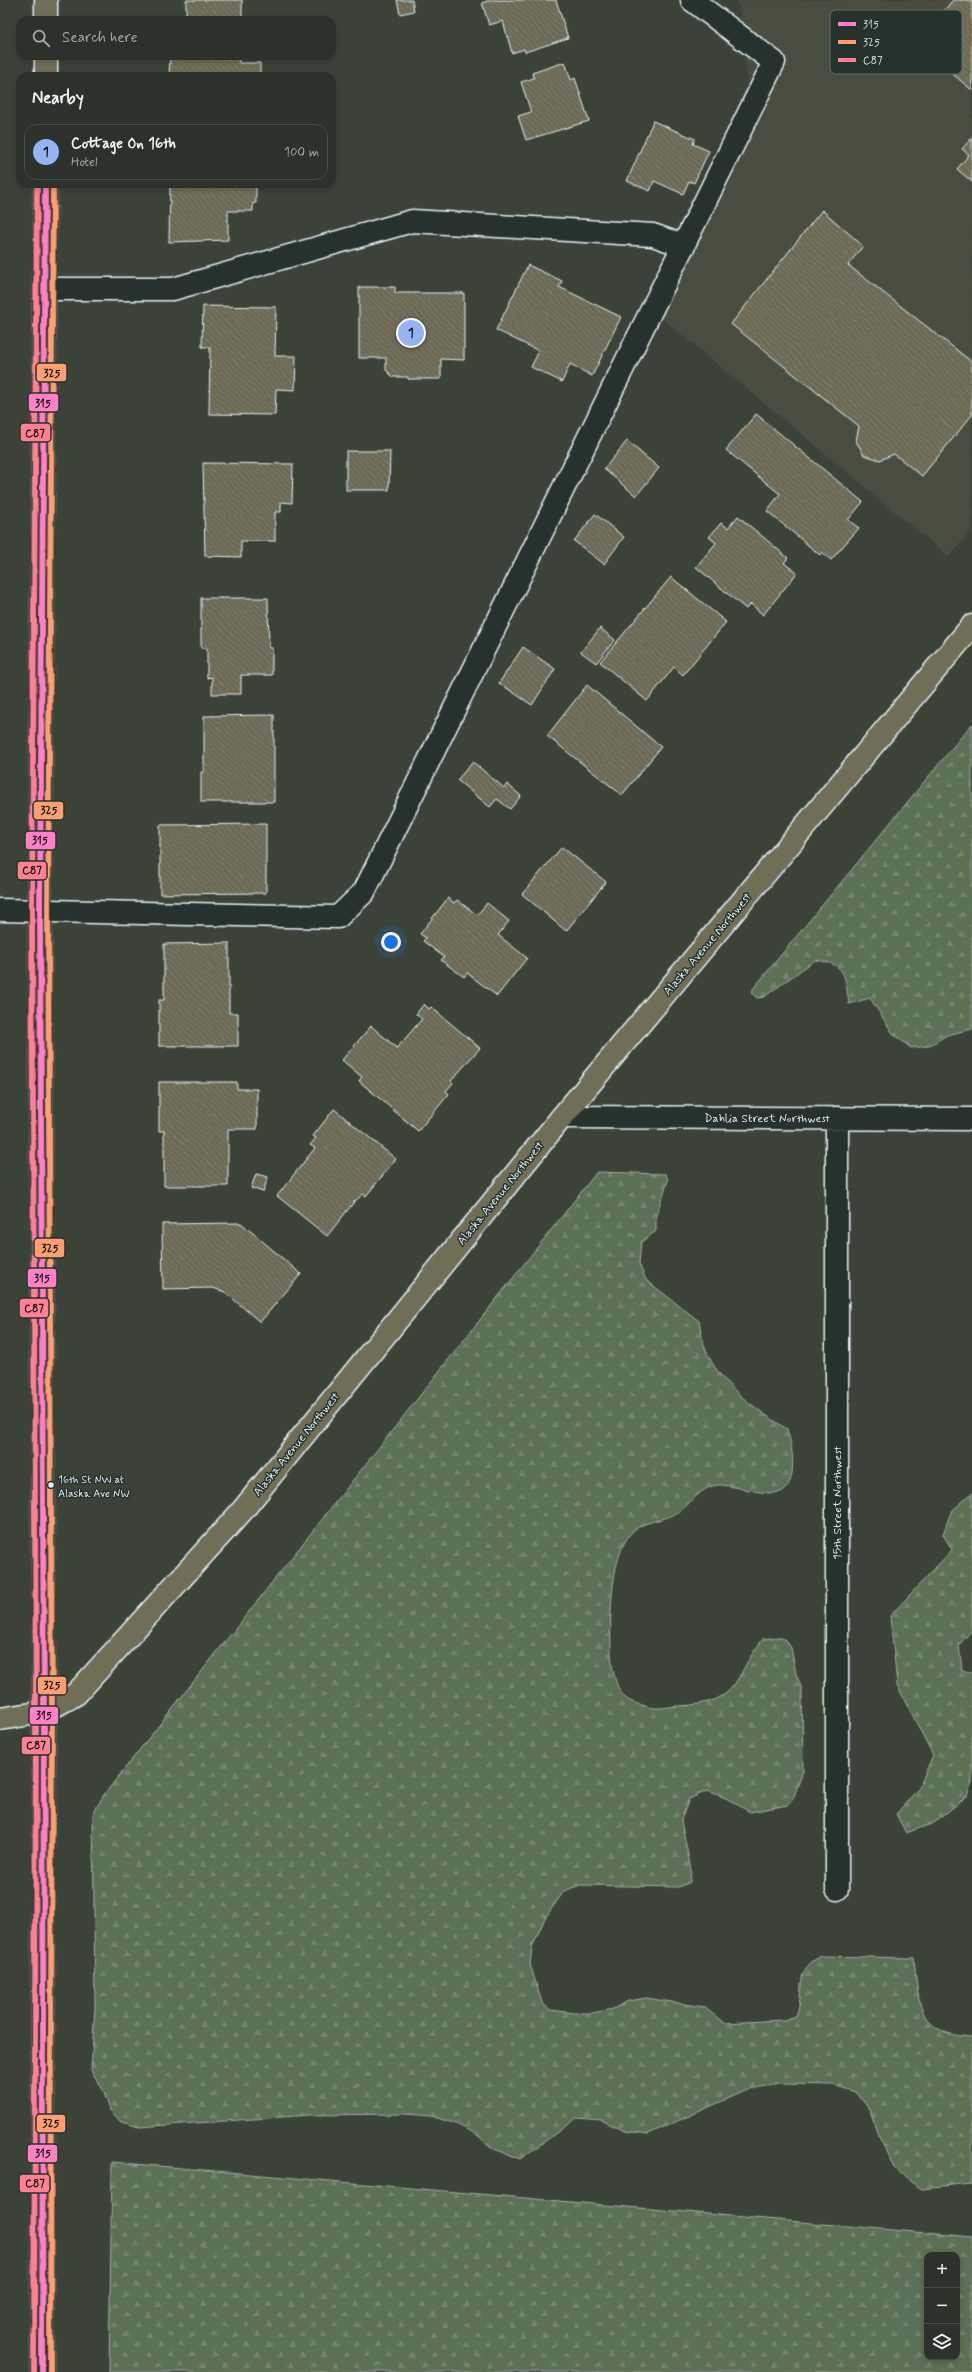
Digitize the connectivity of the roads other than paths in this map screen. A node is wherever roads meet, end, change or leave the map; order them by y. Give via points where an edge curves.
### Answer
1 (46, 0) edge
2 (692, 0) edge
3 (46, 16) edge
4 (46, 60) edge
5 (46, 72) edge
6 (45, 188) edge
7 (684, 246) junction
8 (45, 289) junction
9 (972, 626) edge
10 (0, 910) edge
11 (40, 910) junction
12 (562, 1117) junction
13 (837, 1118) junction
14 (972, 1119) edge
15 (44, 1712) junction
16 (0, 1719) edge
17 (837, 1889) dead end
18 (42, 2372) edge

1 - 3 main road
2 - 7 street via 774,62
4 - 5 main road
6 - 8 main road
7 - 8 street via 653,235 412,221 173,289
7 - 11 street via 364,892 338,917
8 - 11 main road
9 - 12 main road, Alaska Avenue Northwest
10 - 11 street
11 - 15 main road
12 - 13 street, Dahlia Street Northwest
12 - 15 main road, Alaska Avenue Northwest via 242,1511 76,1694
13 - 14 street, Dahlia Street Northwest
13 - 17 street, 15th Street Northwest
15 - 16 main road, Alaska Avenue Northwest
15 - 18 main road

